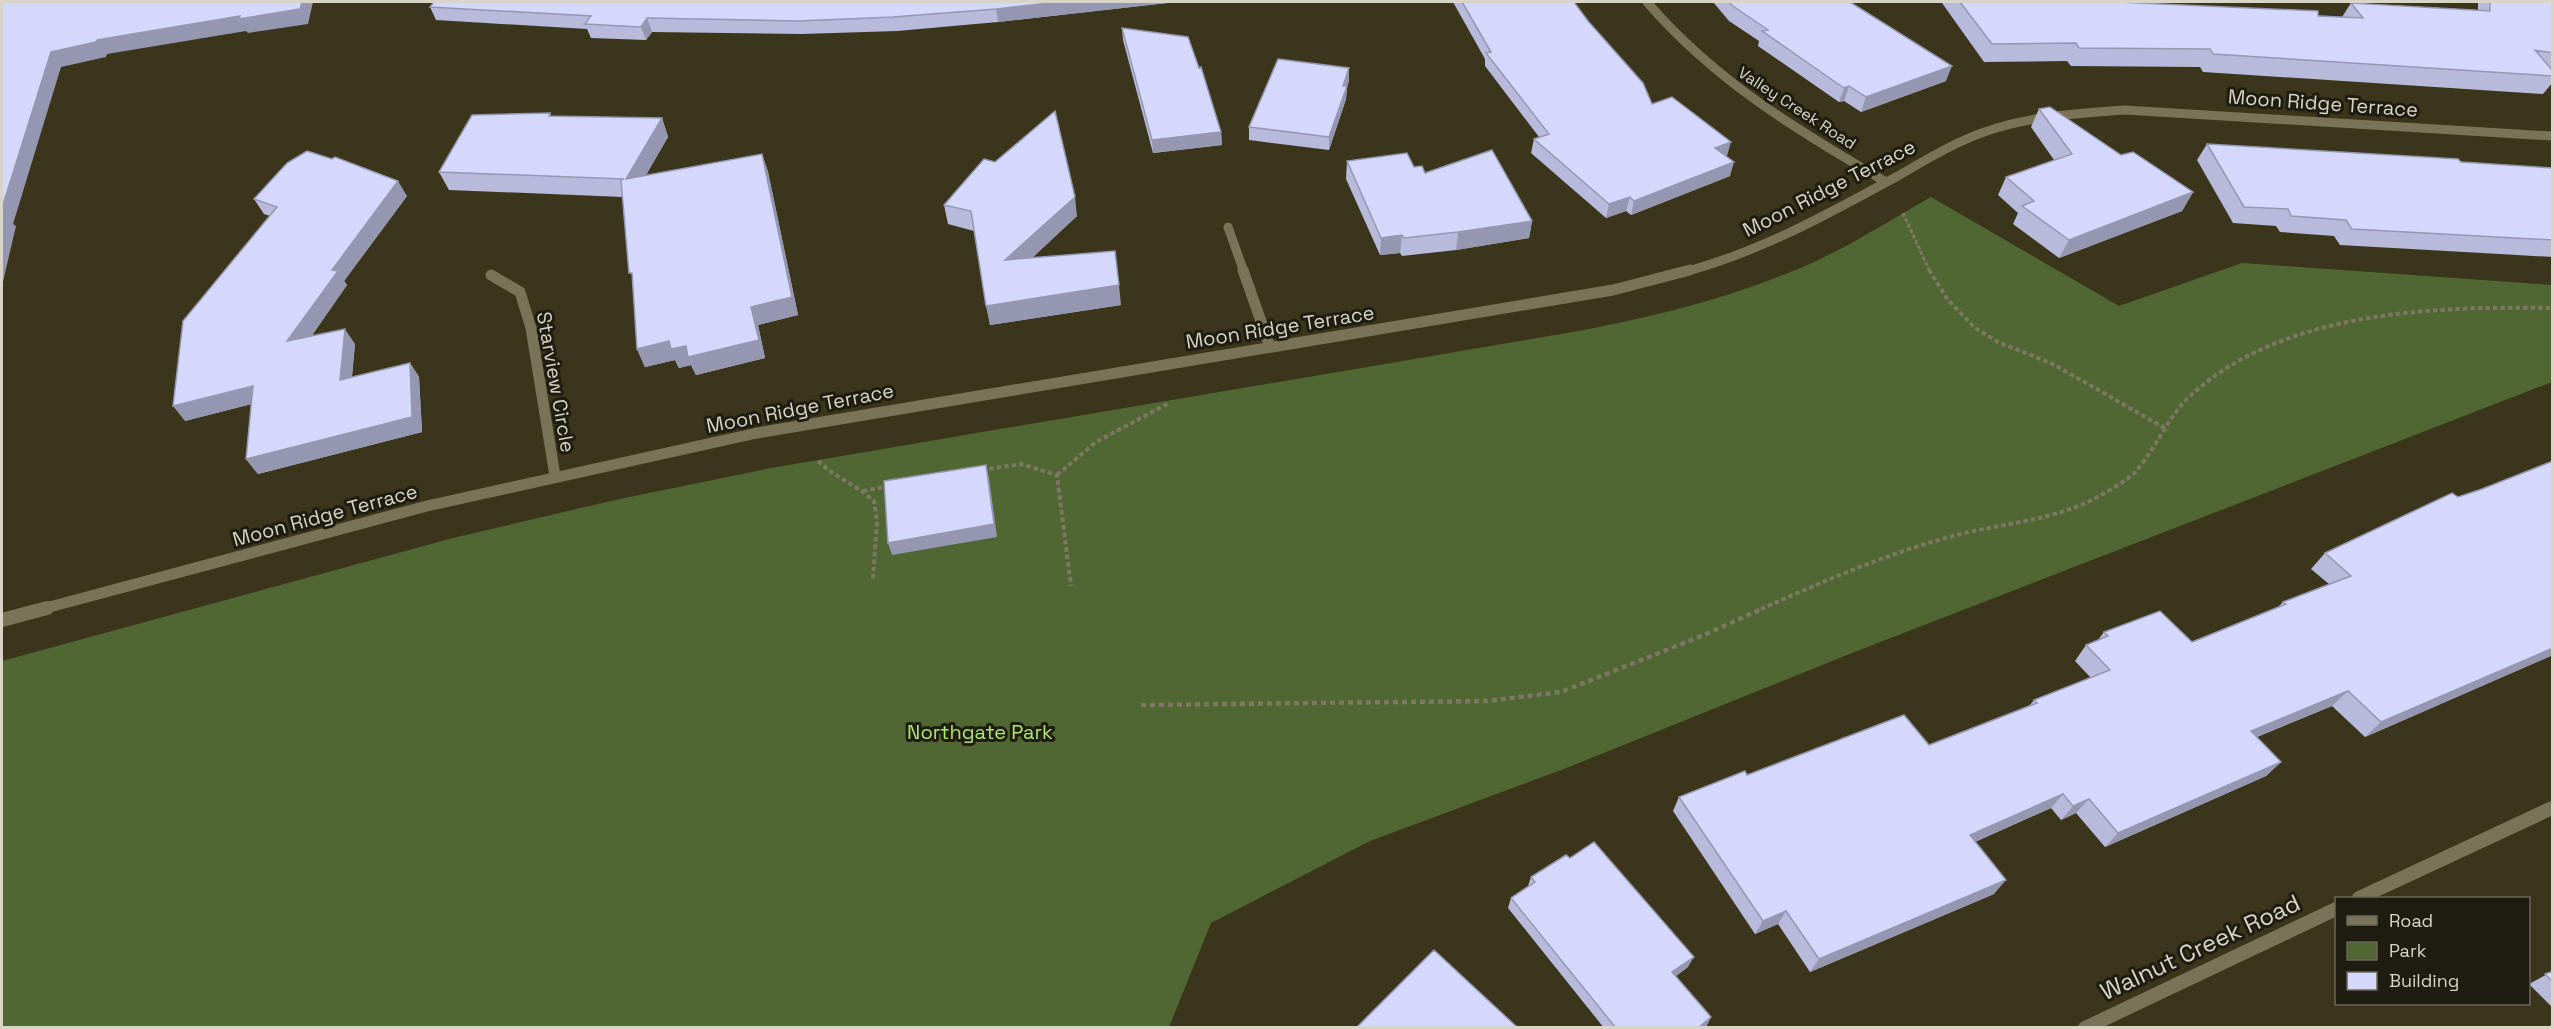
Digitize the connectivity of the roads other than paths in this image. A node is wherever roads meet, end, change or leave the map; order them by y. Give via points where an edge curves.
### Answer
1 (1647, 2) edge
2 (2553, 136) edge
3 (1886, 182) junction
4 (1228, 227) dead end
5 (491, 275) dead end
6 (1270, 347) junction
7 (555, 476) junction
8 (2, 620) edge
9 (2553, 807) edge
10 (2361, 897) edge
11 (2335, 910) edge
12 (2085, 1028) edge

1 - 3 street, Valley Creek Road via 1703,61 1755,102
2 - 3 street, Moon Ridge Terrace via 2175,112 2075,113 2009,124 1961,141
3 - 6 street, Moon Ridge Terrace via 1771,242 1699,268 1612,290
4 - 6 street
5 - 7 street, Starview Circle via 520,292 531,328
6 - 7 street, Moon Ridge Terrace via 768,431
7 - 8 street, Moon Ridge Terrace via 427,506
9 - 10 street
11 - 12 street, Walnut Creek Road

